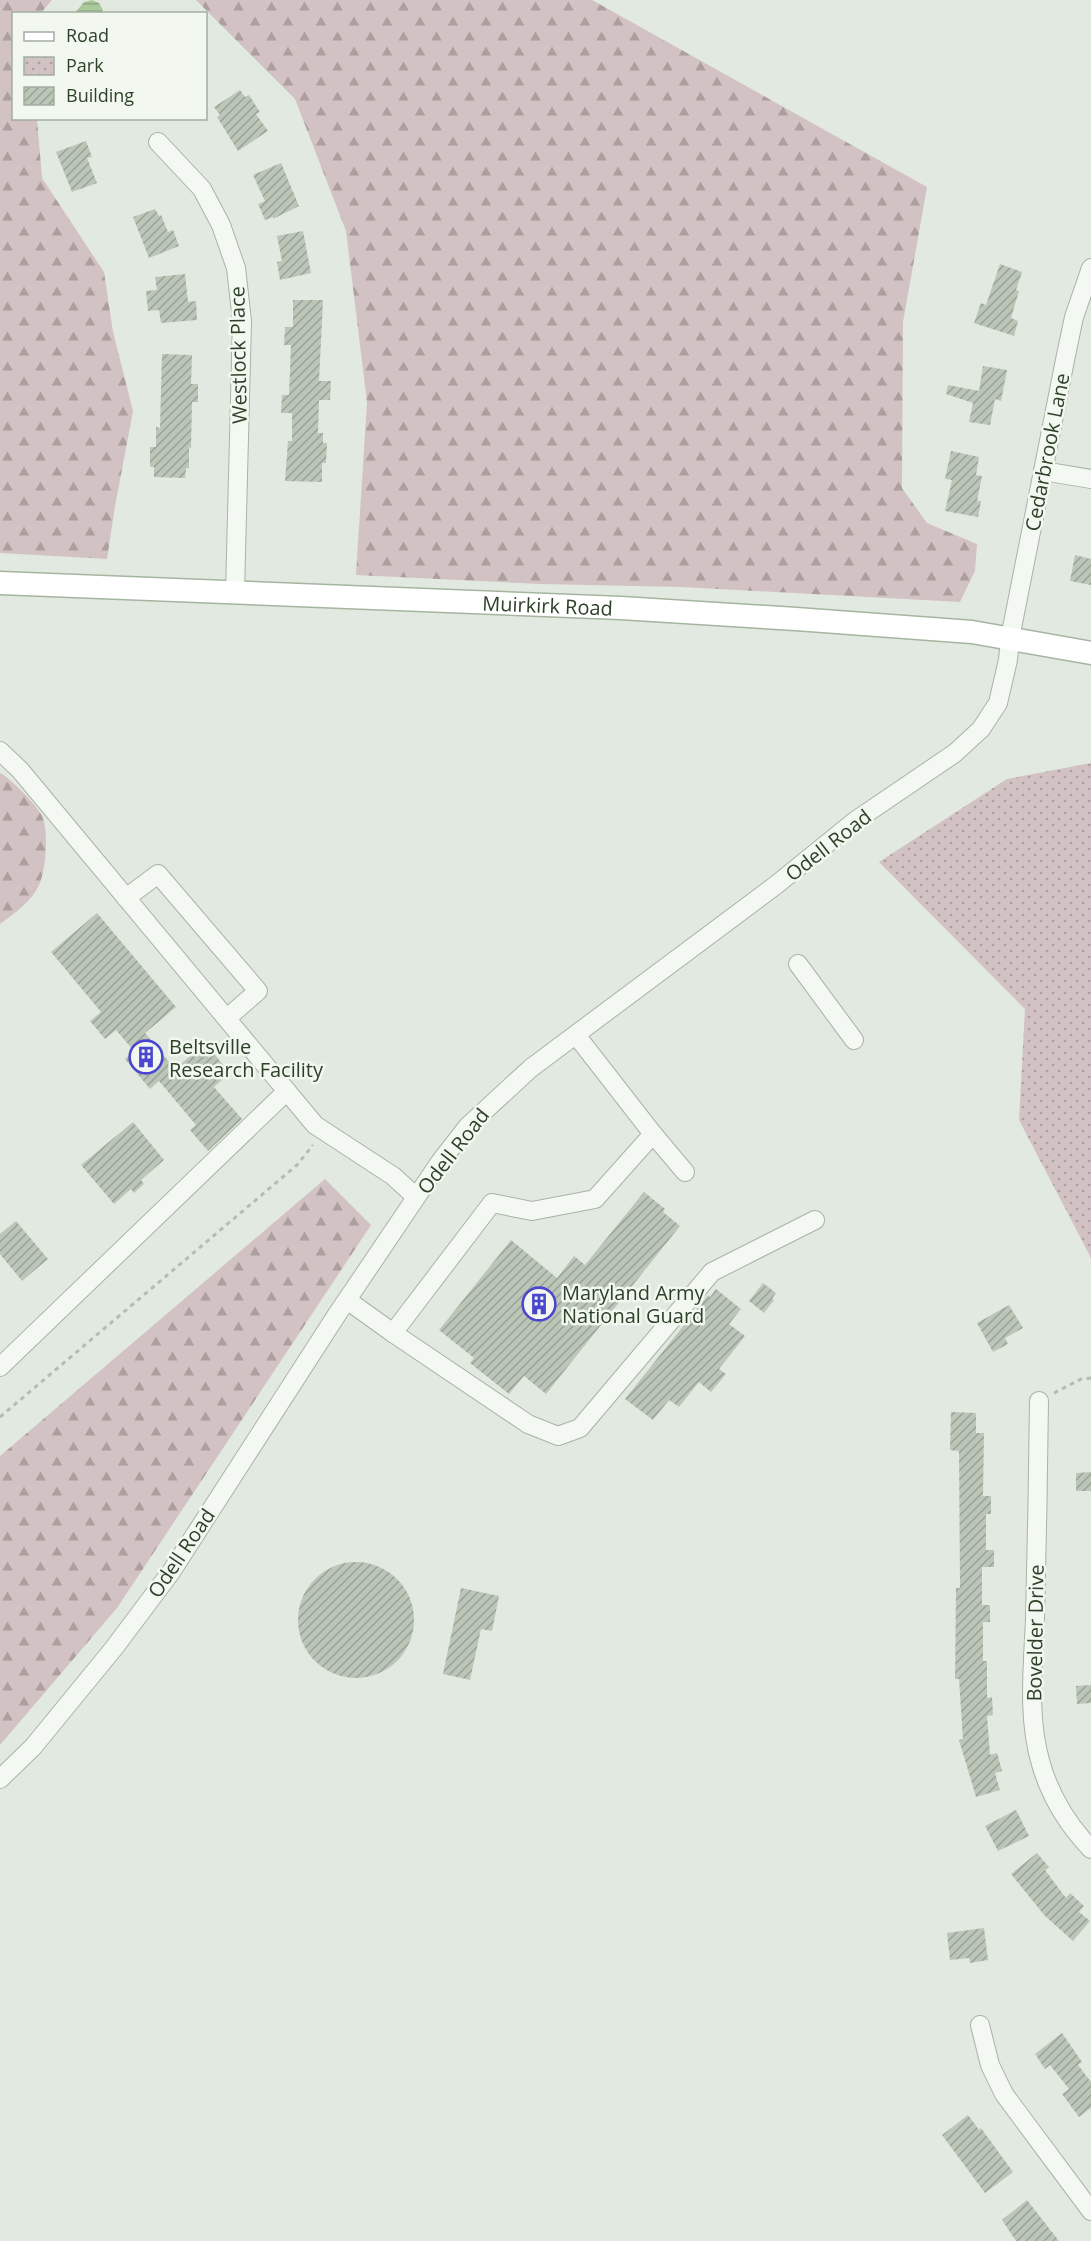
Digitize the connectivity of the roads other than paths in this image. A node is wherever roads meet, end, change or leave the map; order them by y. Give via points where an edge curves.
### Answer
1 (158, 142) dead end
2 (1091, 268) edge
3 (1043, 471) junction
4 (1091, 479) edge
5 (0, 583) edge
6 (235, 593) junction
7 (1010, 638) junction
8 (1091, 653) edge
9 (0, 752) edge
10 (126, 898) junction
11 (798, 964) dead end
12 (226, 1018) junction
13 (576, 1035) junction
14 (854, 1040) dead end
15 (286, 1091) junction
16 (653, 1134) junction
17 (685, 1172) dead end
18 (416, 1197) junction
19 (815, 1220) dead end
20 (347, 1300) junction
21 (393, 1333) junction
22 (0, 1367) edge
23 (1039, 1401) road end
24 (0, 1779) edge
25 (1091, 1849) edge
26 (980, 2025) dead end
27 (1091, 2211) edge

1 - 6 street, Westlock Place via 202,189 221,225 236,268 242,321
2 - 3 street, Cedarbrook Lane via 1074,317
3 - 4 street
3 - 7 street, Cedarbrook Lane
5 - 6 main road, Muirkirk Road
6 - 7 main road, Muirkirk Road via 621,608 896,626
7 - 8 main road, Muirkirk Road
7 - 13 street, Odell Road via 998,703 981,729 964,745 855,821
9 - 10 street via 20,770
10 - 12 street
10 - 12 street via 158,874 258,991
11 - 14 street
12 - 15 street
13 - 16 street
13 - 18 street, Odell Road via 531,1068 468,1126
15 - 18 street via 321,1130 393,1176
15 - 22 street
16 - 17 street
16 - 21 street via 595,1199 532,1211 492,1203
18 - 20 street, Odell Road
19 - 21 street via 712,1272 580,1428 558,1436 528,1424
20 - 21 street
20 - 24 street, Odell Road via 171,1572 33,1747
23 - 25 street, Bovelder Drive via 1032,1667 1036,1735 1049,1786 1076,1834
26 - 27 street via 990,2065 1005,2094

